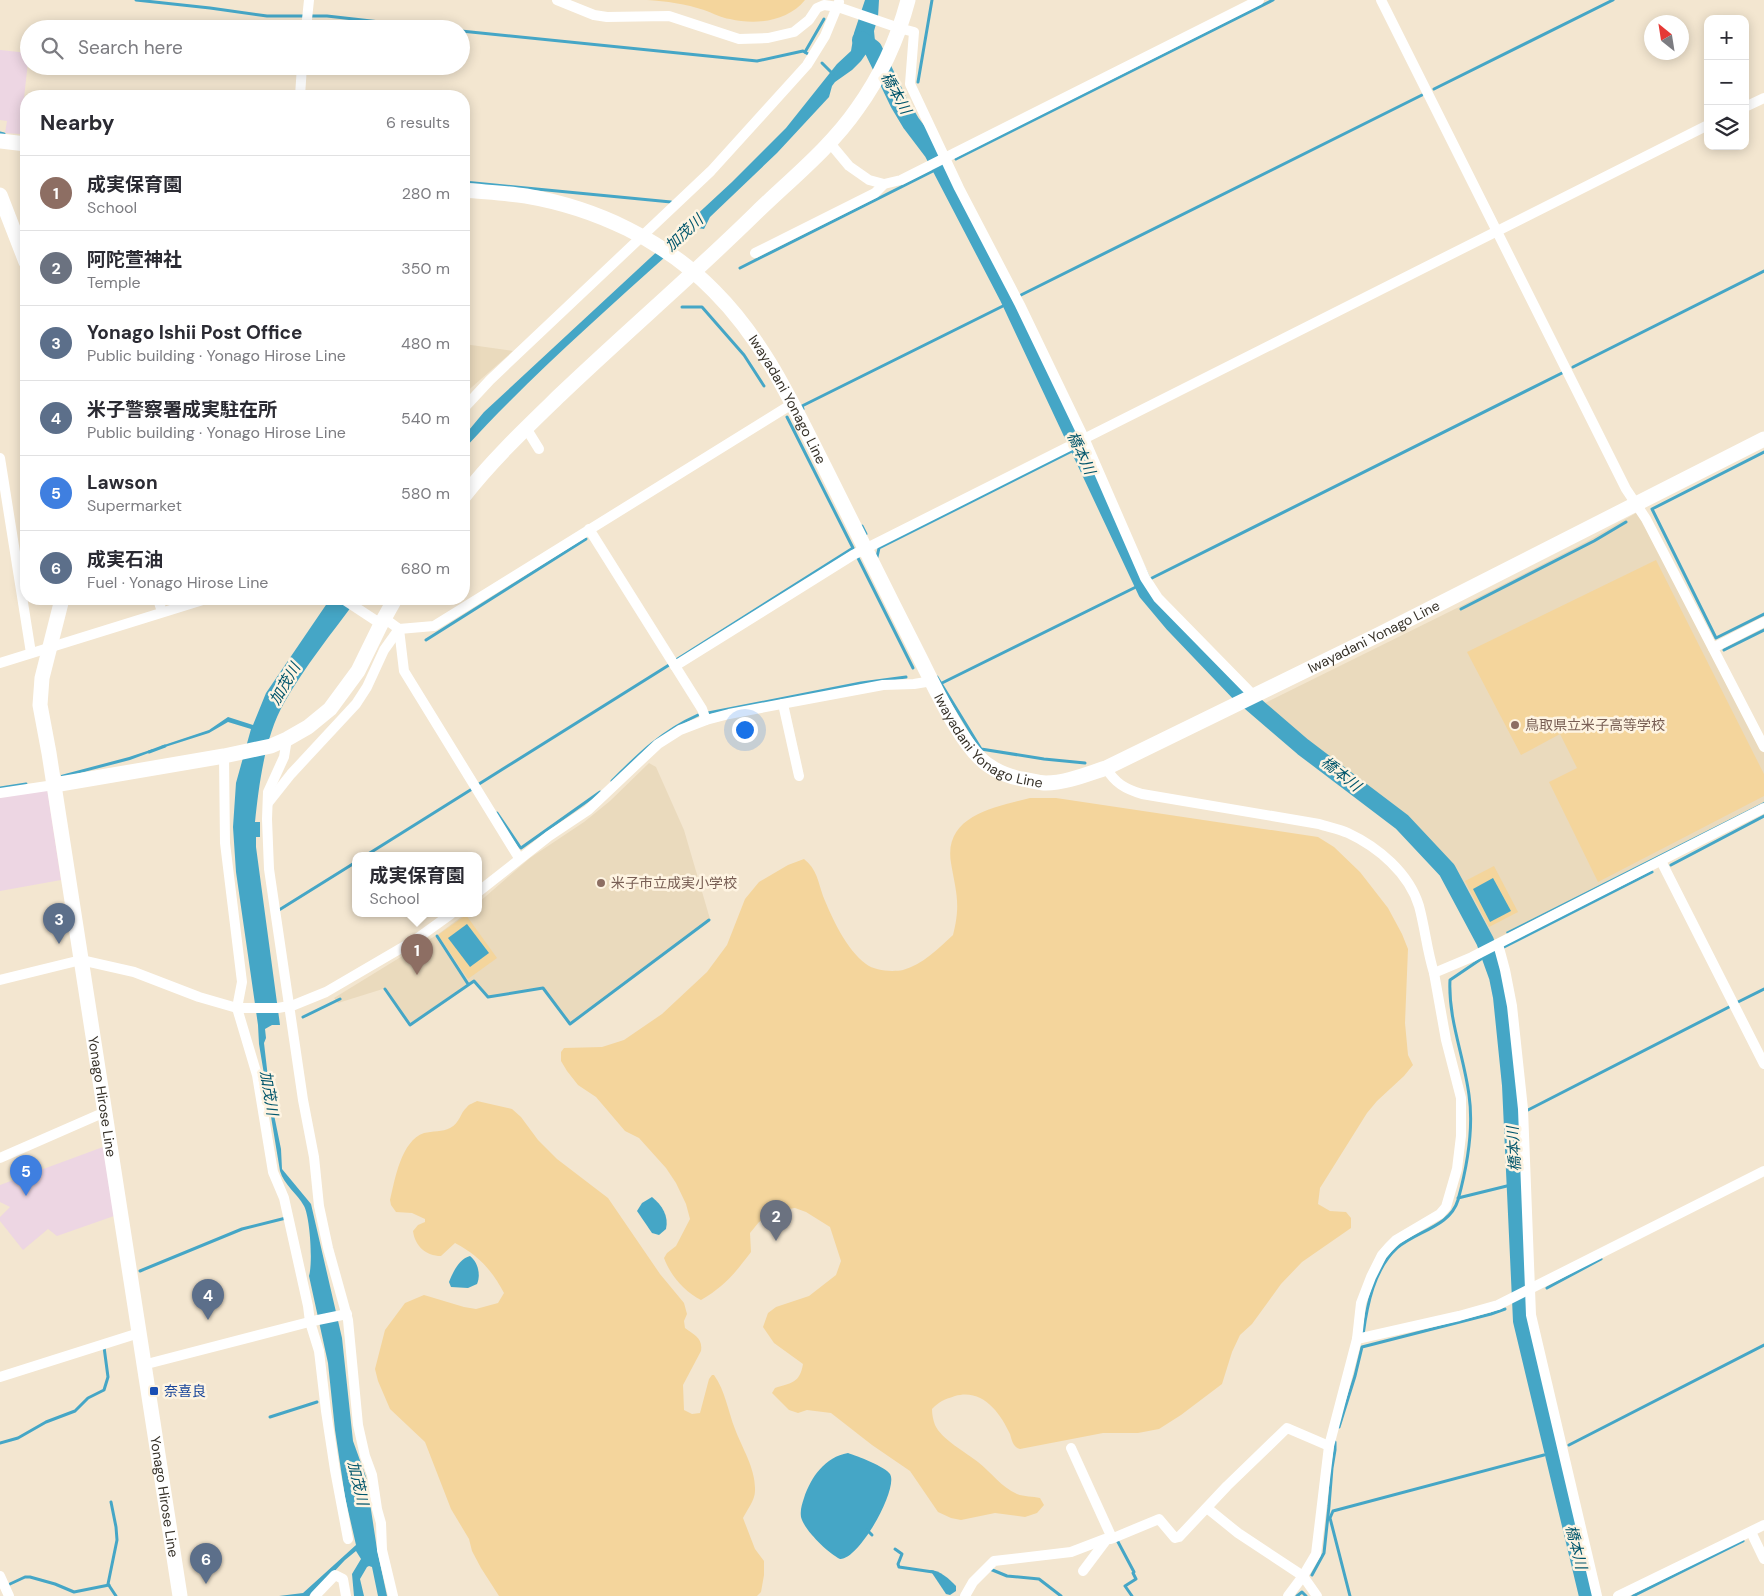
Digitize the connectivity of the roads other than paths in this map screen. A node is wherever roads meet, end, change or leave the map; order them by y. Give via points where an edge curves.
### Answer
1 (309, 0) edge
2 (557, 0) edge
3 (908, 0) edge
4 (1260, 0) edge
5 (1381, 0) edge
6 (839, 3) edge
7 (307, 20) edge
8 (899, 28) junction
9 (301, 75) edge
10 (300, 90) edge
11 (1764, 98) edge
12 (1749, 105) edge
13 (1704, 128) edge
14 (0, 141) edge
15 (829, 142) junction
16 (20, 143) edge
17 (940, 160) junction
18 (884, 184) junction
19 (470, 191) edge
20 (0, 195) edge
21 (1498, 230) junction
22 (646, 238) junction
23 (20, 247) edge
24 (755, 254) dead end
25 (688, 268) junction
26 (470, 402) edge
27 (792, 404) junction
28 (526, 428) junction
29 (1764, 439) edge
30 (1079, 440) junction
31 (539, 449) dead end
32 (0, 458) edge
33 (470, 489) edge
34 (1636, 503) junction
35 (589, 529) junction
36 (865, 548) junction
37 (20, 587) edge
38 (470, 603) edge
39 (23, 605) edge
40 (61, 605) edge
41 (160, 605) edge
42 (186, 605) edge
43 (353, 605) edge
44 (390, 605) edge
45 (468, 605) edge
46 (162, 612) junction
47 (379, 620) junction
48 (1764, 622) edge
49 (399, 629) junction
50 (48, 648) junction
51 (1713, 648) junction
52 (30, 652) junction
53 (0, 663) edge
54 (675, 666) junction
55 (932, 681) junction
56 (1248, 698) junction
57 (782, 704) junction
58 (706, 720) junction
59 (287, 739) junction
60 (1764, 747) edge
61 (229, 755) junction
62 (1106, 768) junction
63 (799, 776) dead end
64 (54, 785) junction
65 (0, 793) edge
66 (268, 803) junction
67 (1764, 808) edge
68 (520, 858) junction
69 (1661, 861) junction
70 (482, 889) edge
71 (448, 917) edge
72 (1496, 945) junction
73 (81, 960) junction
74 (1434, 973) junction
75 (0, 980) edge
76 (289, 1006) junction
77 (237, 1008) junction
78 (1764, 1064) edge
79 (105, 1112) junction
80 (0, 1158) edge
81 (1764, 1171) edge
82 (1530, 1289) junction
83 (347, 1314) junction
84 (311, 1322) junction
85 (139, 1333) junction
86 (1357, 1339) junction
87 (143, 1365) junction
88 (0, 1377) edge
89 (1329, 1446) junction
90 (1072, 1448) dead end
91 (1207, 1508) junction
92 (1764, 1525) edge
93 (1751, 1532) junction
94 (348, 1539) dead end
95 (1110, 1539) junction
96 (1764, 1558) edge
97 (1083, 1571) dead end
98 (0, 1576) edge
99 (1303, 1576) junction
100 (5, 1593) edge
101 (180, 1596) edge
102 (315, 1596) edge
103 (346, 1596) edge
104 (393, 1596) edge
105 (965, 1596) edge
106 (1288, 1596) edge
107 (1318, 1596) edge
108 (1597, 1596) edge
109 (1618, 1596) edge

1 - 7 street
2 - 6 street via 594,15 669,16 739,39 788,34 810,20 817,8
3 - 8 main road
4 - 17 street
5 - 21 street
6 - 8 street
6 - 22 street via 825,36 807,65
8 - 15 main road via 874,82 857,109
8 - 17 street via 914,32 910,84
9 - 10 street
11 - 12 street
13 - 21 street
14 - 16 main road
15 - 18 street via 849,166 868,180
15 - 25 main road
17 - 18 street via 901,180
17 - 30 street via 959,188 1020,305
18 - 24 street via 875,193
19 - 22 main road, Iwayadani Yonago Line via 525,196 559,204 607,219
20 - 23 main road
21 - 30 street
21 - 34 street via 1626,489
22 - 25 main road, Iwayadani Yonago Line
22 - 26 street via 497,373
25 - 27 main road, Iwayadani Yonago Line via 744,324 765,352
25 - 28 main road
27 - 35 street
27 - 36 main road, Iwayadani Yonago Line
28 - 31 street
28 - 33 main road
29 - 34 main road, Iwayadani Yonago Line
30 - 36 street
30 - 56 street via 1145,578 1158,598
32 - 37 street
34 - 51 street
34 - 56 main road, Iwayadani Yonago Line
35 - 38 street
35 - 54 street
36 - 54 street
36 - 55 main road, Iwayadani Yonago Line
39 - 52 street
40 - 50 main road, Yonago Hirose Line
41 - 46 street
42 - 46 street
43 - 47 street
44 - 47 main road
45 - 49 street via 434,626
46 - 50 street
47 - 49 street
47 - 59 main road via 358,671 330,708 308,727
48 - 51 street
49 - 66 street via 384,650 356,704
49 - 68 street via 404,671
50 - 52 street
50 - 64 main road, Yonago Hirose Line via 40,705
51 - 60 street
52 - 53 street
54 - 58 street via 702,708
55 - 57 street via 883,685
55 - 62 main road, Iwayadani Yonago Line via 963,738 975,755 991,768 1014,777 1046,783
56 - 62 main road, Iwayadani Yonago Line
57 - 58 street
57 - 63 street
58 - 68 street via 680,730 658,744 588,810
59 - 61 main road
59 - 66 street via 284,757 268,792
61 - 64 main road
61 - 77 street via 225,850 242,982
62 - 74 street via 1118,783 1142,794 1319,824 1347,833 1364,843 1398,870 1410,886 1418,905
64 - 65 street
64 - 73 main road, Yonago Hirose Line
66 - 76 street via 269,869
67 - 69 street
68 - 70 street
69 - 72 street
69 - 78 street
71 - 76 street via 326,992
72 - 74 street
72 - 82 street via 1512,1006 1523,1109
73 - 75 street
73 - 77 street via 134,972
73 - 79 main road, Yonago Hirose Line
74 - 86 street via 1461,1098 1457,1170 1446,1207 1440,1214 1396,1240 1382,1255 1361,1302
76 - 77 street
76 - 83 street via 319,1206
77 - 84 street via 257,1075 273,1172 284,1198
79 - 80 street
79 - 85 main road, Yonago Hirose Line
81 - 82 street
82 - 86 street via 1498,1305
82 - 108 street via 1532,1315
83 - 84 street
83 - 104 street via 358,1425 372,1475 381,1523 382,1550
84 - 87 street
84 - 94 street via 319,1351 328,1431
85 - 87 main road, Yonago Hirose Line
85 - 88 street
86 - 89 street
87 - 101 main road, Yonago Hirose Line
89 - 91 street via 1290,1428 1284,1429
89 - 99 street via 1316,1554
90 - 95 street
91 - 95 street via 1179,1537 1175,1538 1158,1519
91 - 99 street via 1246,1539
92 - 93 street
93 - 96 street
93 - 109 street
95 - 97 street
95 - 105 street via 1071,1552 994,1561 973,1582
98 - 100 street
99 - 106 street
99 - 107 street
102 - 103 street via 335,1575 343,1579

